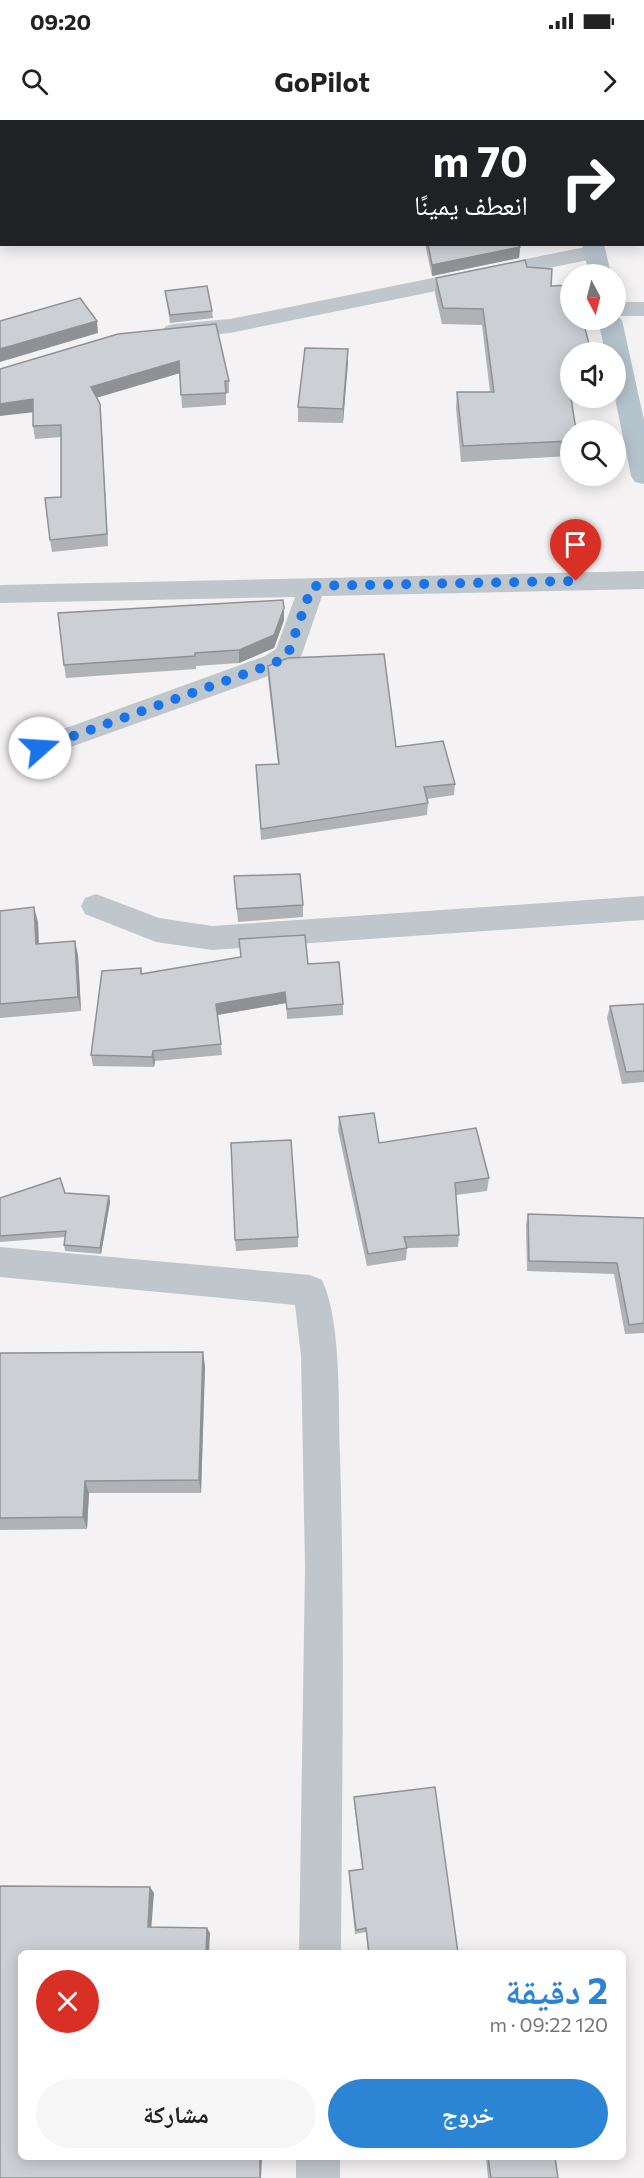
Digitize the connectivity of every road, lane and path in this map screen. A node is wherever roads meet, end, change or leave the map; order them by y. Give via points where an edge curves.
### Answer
1 (596, 257) edge
2 (626, 309) edge
3 (644, 309) edge
4 (612, 330) edge
5 (151, 334) edge
6 (644, 476) edge
7 (644, 580) edge
8 (312, 586) junction
9 (0, 594) edge
10 (40, 748) dead end
11 (96, 906) dead end
12 (644, 908) edge
13 (0, 1263) edge
14 (320, 1950) edge
15 (318, 2160) edge
16 (318, 2178) edge

1 - 5 street via 230,326
2 - 3 street
4 - 6 main road
7 - 8 street
8 - 9 street
8 - 10 street via 288,654 275,663
11 - 12 street via 156,930 212,938
13 - 14 street via 310,1291 319,1356 324,1567
15 - 16 street

